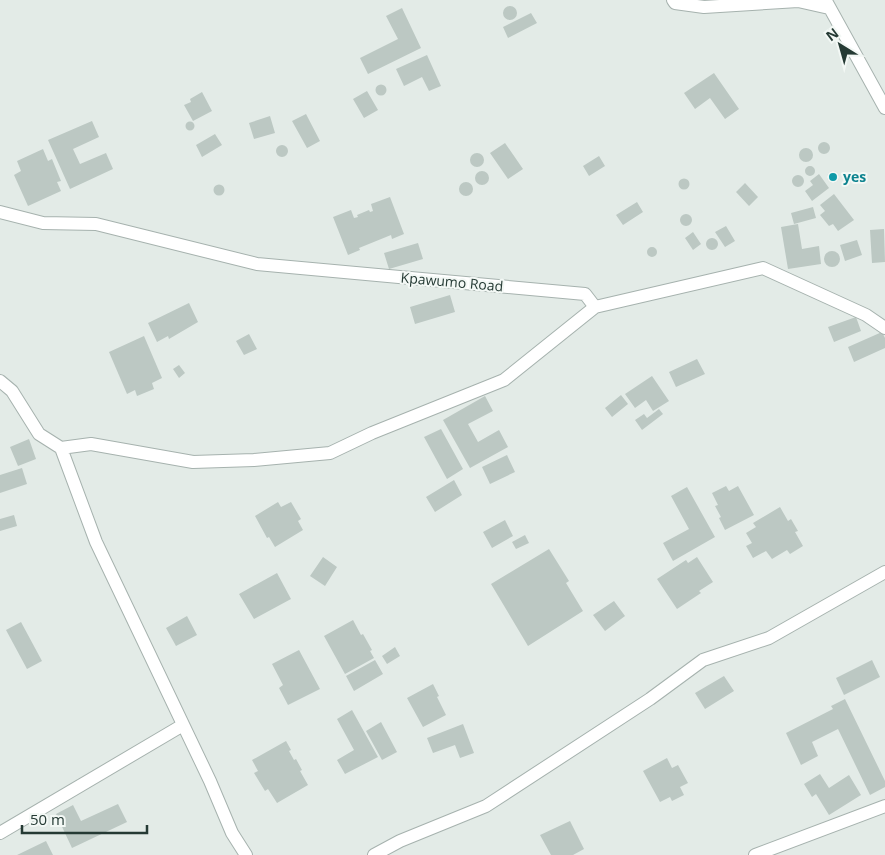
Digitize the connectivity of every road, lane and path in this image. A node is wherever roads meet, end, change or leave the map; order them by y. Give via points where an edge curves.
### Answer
1 (673, 0) edge
2 (828, 4) edge
3 (885, 108) edge
4 (0, 212) edge
5 (595, 307) junction
6 (885, 328) edge
7 (0, 381) edge
8 (61, 448) junction
9 (885, 572) edge
10 (183, 725) junction
11 (885, 806) edge
12 (0, 833) edge
13 (246, 855) edge
14 (374, 855) edge
15 (755, 855) edge

1 - 2 street via 704,7 798,1
2 - 3 street
4 - 5 street, Kpawumo Road via 42,223 96,224 257,264 585,294
5 - 6 street via 763,268 866,315
5 - 8 street via 504,380 330,453 192,462 91,444
7 - 8 street via 12,391 39,434
8 - 10 street via 96,542
9 - 14 street via 769,638 703,660 650,699 486,806
10 - 12 street
10 - 13 street via 232,833
11 - 15 street

